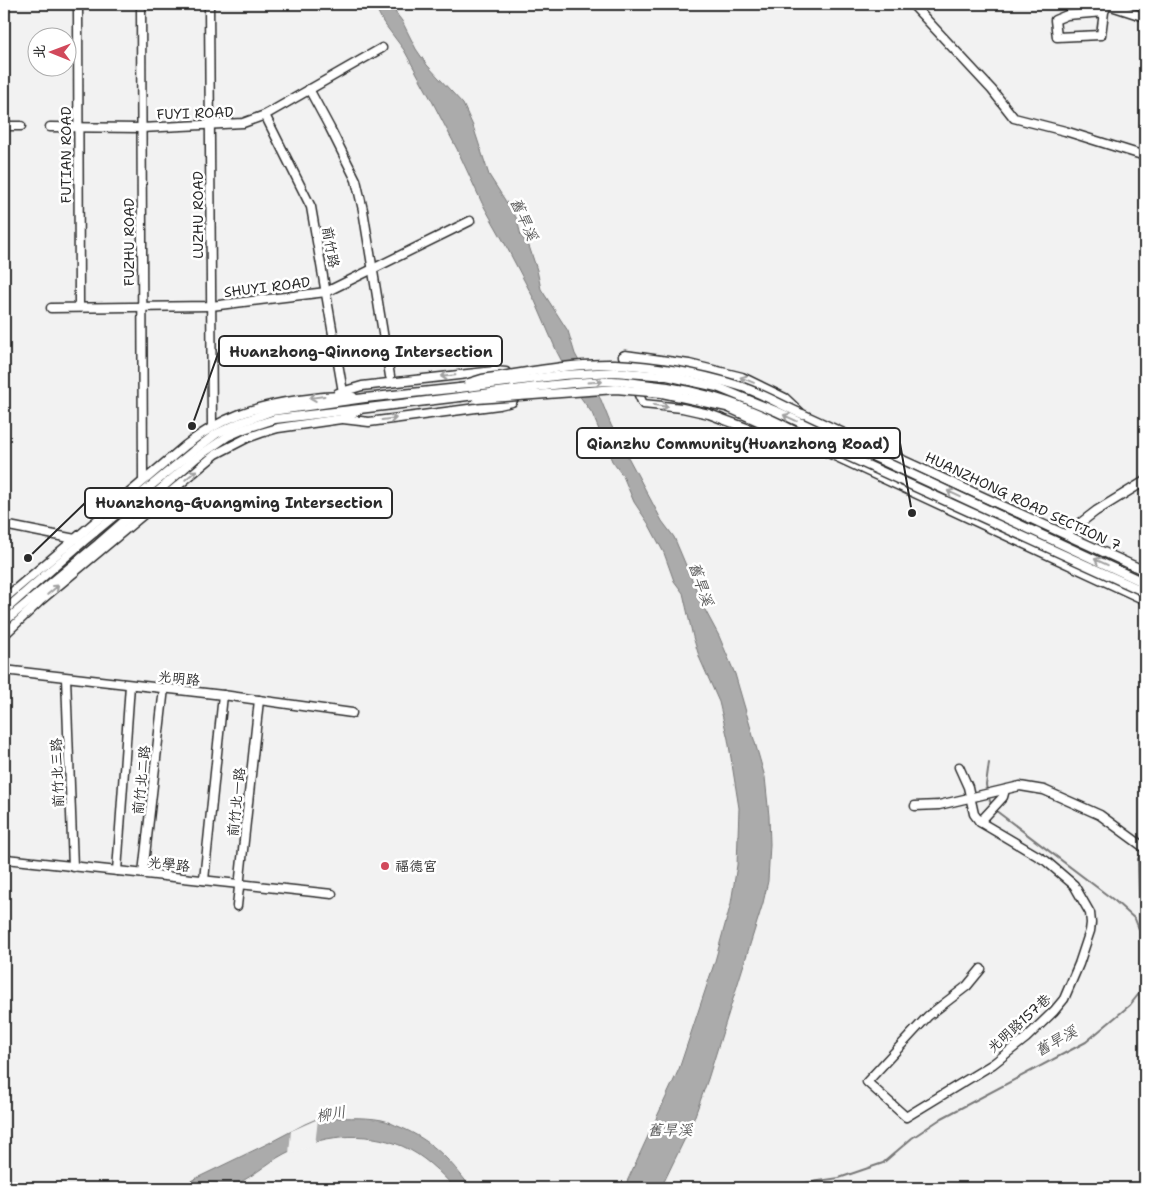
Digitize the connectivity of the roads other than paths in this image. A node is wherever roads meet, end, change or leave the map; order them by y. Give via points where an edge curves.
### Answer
1 (78, 4) edge
2 (141, 4) edge
3 (210, 4) edge
4 (912, 4) edge
5 (1106, 4) edge
6 (1104, 12) junction
7 (1145, 17) edge
8 (382, 48) dead end
9 (309, 89) junction
10 (265, 115) junction
11 (4, 126) edge
12 (21, 126) dead end
13 (210, 126) junction
14 (50, 127) dead end
15 (78, 128) junction
16 (141, 128) junction
17 (1145, 156) edge
18 (470, 221) dead end
19 (373, 270) junction
20 (326, 292) junction
21 (79, 306) junction
22 (142, 306) junction
23 (211, 306) junction
24 (51, 308) dead end
25 (390, 376) dead end
26 (459, 388) junction
27 (343, 392) junction
28 (333, 395) junction
29 (460, 397) junction
30 (365, 398) junction
31 (365, 407) junction
32 (271, 412) junction
33 (802, 414) junction
34 (341, 419) junction
35 (212, 426) junction
36 (796, 438) junction
37 (143, 480) junction
38 (1145, 481) edge
39 (4, 525) edge
40 (1066, 534) junction
41 (73, 539) junction
42 (84, 541) junction
43 (98, 544) junction
44 (107, 545) junction
45 (1145, 571) edge
46 (1145, 583) edge
47 (1145, 592) edge
48 (4, 599) edge
49 (1145, 600) edge
50 (31, 609) junction
51 (4, 611) edge
52 (16, 612) junction
53 (4, 622) edge
54 (4, 635) edge
55 (4, 670) edge
56 (66, 678) junction
57 (130, 685) junction
58 (164, 688) junction
59 (223, 695) junction
60 (259, 700) junction
61 (352, 713) dead end
62 (959, 767) dead end
63 (1005, 790) junction
64 (970, 798) junction
65 (915, 806) dead end
66 (981, 820) junction
67 (1145, 848) edge
68 (4, 856) edge
69 (73, 867) junction
70 (117, 871) junction
71 (144, 874) junction
72 (204, 880) junction
73 (240, 885) junction
74 (332, 894) dead end
75 (238, 906) dead end
76 (981, 969) dead end

1 - 15 street, FUTIAN ROAD
2 - 16 street, FUZHU ROAD
3 - 13 street, LUZHU ROAD
4 - 17 street via 1014,118
5 - 6 street
5 - 7 street
6 - 6 street via 1067,15 1055,20 1057,37 1101,35
8 - 9 street, FUYI ROAD
9 - 10 street, FUYI ROAD
9 - 19 street via 356,180
10 - 13 street, FUYI ROAD via 243,124
10 - 20 street, 前竹路 via 311,207
11 - 12 street
13 - 16 street, FUYI ROAD
13 - 23 street, LUZHU ROAD
14 - 15 street, FUYI ROAD
15 - 16 street, FUYI ROAD
15 - 21 street, FUTIAN ROAD
16 - 22 street, FUZHU ROAD
18 - 19 street, SHUYI ROAD
19 - 20 street, SHUYI ROAD
19 - 25 street
20 - 23 street, SHUYI ROAD
20 - 27 street, 前竹路
21 - 22 street, SHUYI ROAD
21 - 24 street, SHUYI ROAD
22 - 23 street, SHUYI ROAD
22 - 37 street, FUZHU ROAD
23 - 35 street, LUZHU ROAD
26 - 30 street, HUANZHONG ROAD SECTION 7
26 - 33 street, HUANZHONG ROAD SECTION 7, bridge via 482,379 563,367 614,364 691,373 738,385
46 -> 26 street, HUANZHONG ROAD SECTION 7, bridge via 718,387 667,376 614,372
27 - 28 street
34 -> 27 street via 369,422 500,405 512,402 514,398 512,379 506,372 362,386
28 - 30 street, HUANZHONG ROAD SECTION 7
28 -> 32 street, HUANZHONG ROAD SECTION 7
29 - 31 street
29 - 36 street, bridge via 486,399 616,388 662,393 727,407
29 -> 47 street, bridge via 614,381 665,386 713,396 775,420
30 - 32 street, HUANZHONG ROAD SECTION 7
31 - 32 street
31 - 34 street
32 - 35 street
32 - 42 street via 216,434
32 - 43 street via 196,458
33 -> 36 street via 785,398 742,377 689,364 623,355 643,404 709,414 773,438
33 - 40 street, HUANZHONG ROAD SECTION 7
44 -> 34 street via 216,454 247,438 278,428
35 - 37 street
36 - 49 street
37 - 41 street
38 - 40 street
39 - 41 street
40 - 45 street, HUANZHONG ROAD SECTION 7
41 - 42 street
41 - 48 street
42 - 43 street
42 - 51 street
43 - 44 street
43 - 52 street
50 -> 44 street
50 - 52 street
50 - 54 street
52 - 53 street
55 - 56 street, 光明路
56 - 57 street, 光明路
56 - 69 street, 前竹北三路
57 - 58 street, 光明路
57 - 70 street
58 - 59 street, 光明路
58 - 71 street, 前竹北二路
59 - 60 street, 光明路
59 - 72 street
60 - 61 street, 光明路
60 - 73 street, 前竹北一路
62 - 64 street
63 - 64 street
63 - 66 street
63 - 67 street via 1020,786 1044,790 1100,815
64 - 65 street
64 - 66 street via 974,814
66 - 76 street, 光明路157巷 via 1046,861 1074,885 1090,912 1090,930 1064,999 1054,1011 993,1064 906,1117 867,1082 928,1016 967,986
68 - 69 street, 光學路 via 6,859
69 - 70 street, 光學路
70 - 71 street, 光學路
71 - 72 street, 光學路
72 - 73 street, 光學路
73 - 74 street, 光學路
73 - 75 street, 前竹北一路

